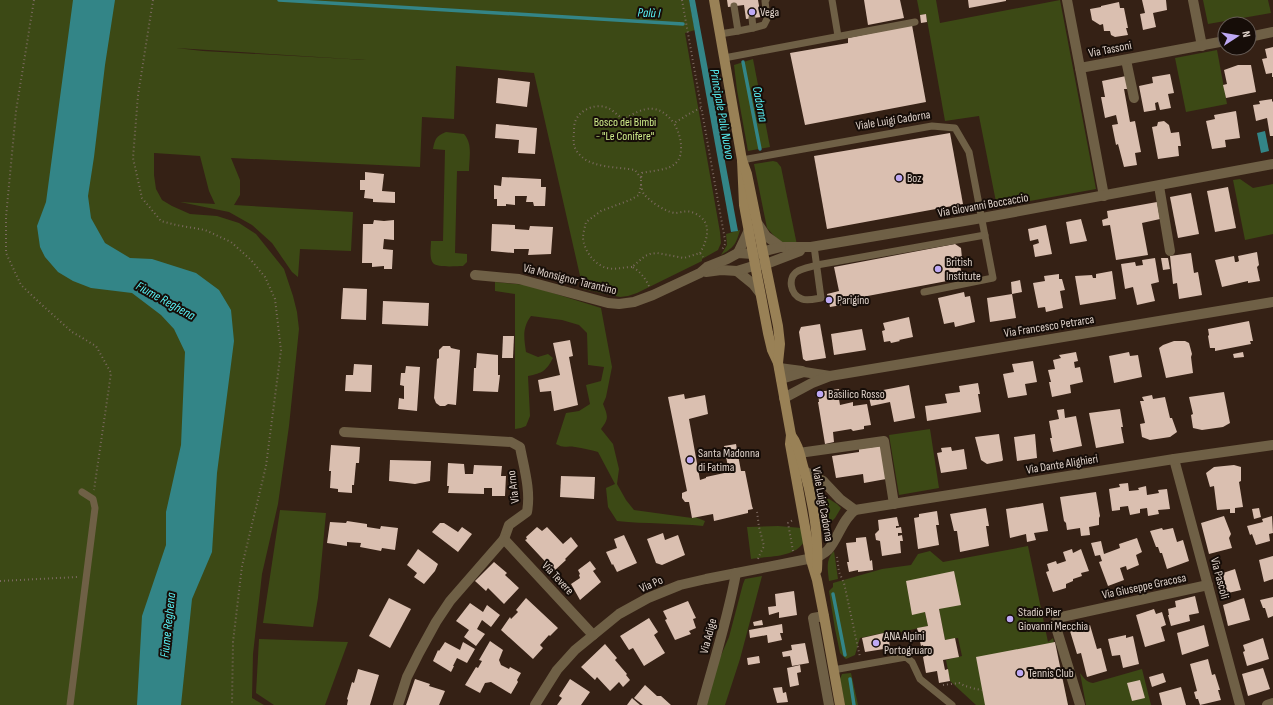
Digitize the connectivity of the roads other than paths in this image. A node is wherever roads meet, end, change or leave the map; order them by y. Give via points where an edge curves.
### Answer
1 (714, 0) edge
2 (766, 0) edge
3 (832, 0) edge
4 (1067, 0) edge
5 (1193, 0) edge
6 (734, 6) dead end
7 (752, 18) dead end
8 (915, 22) dead end
9 (753, 28) junction
10 (738, 31) junction
11 (1273, 32) edge
12 (720, 34) junction
13 (1257, 35) edge
14 (838, 36) junction
15 (1217, 43) edge
16 (1202, 46) junction
17 (724, 58) junction
18 (1126, 60) junction
19 (1080, 68) junction
20 (1134, 98) dead end
21 (742, 160) junction
22 (1273, 164) edge
23 (1158, 186) junction
24 (1104, 196) junction
25 (745, 211) junction
26 (982, 218) junction
27 (758, 224) junction
28 (748, 230) junction
29 (985, 235) junction
30 (812, 246) junction
31 (781, 247) junction
32 (1170, 251) dead end
33 (738, 253) junction
34 (759, 259) junction
35 (704, 266) junction
36 (817, 266) junction
37 (737, 272) junction
38 (475, 275) dead end
39 (924, 292) dead end
40 (760, 293) junction
41 (1273, 302) edge
42 (762, 305) junction
43 (778, 365) junction
44 (804, 372) junction
45 (830, 376) junction
46 (781, 379) junction
47 (784, 398) junction
48 (344, 432) dead end
49 (791, 435) junction
50 (1273, 445) edge
51 (799, 453) junction
52 (1174, 459) junction
53 (794, 468) junction
54 (804, 471) junction
55 (82, 492) dead end
56 (894, 504) junction
57 (855, 510) junction
58 (504, 539) junction
59 (814, 558) junction
60 (736, 573) junction
61 (1208, 585) junction
62 (824, 616) junction
63 (593, 635) junction
64 (833, 670) junction
65 (1273, 703) edge
66 (70, 705) edge
67 (398, 705) edge
68 (535, 705) edge
69 (702, 705) edge
70 (829, 705) edge
71 (840, 705) edge
72 (952, 705) edge
73 (1080, 705) edge
74 (1240, 705) edge
75 (1267, 705) edge

1 - 12 main road, Viale Luigi Cadorna
2 - 9 lane via 768,19 764,25
3 - 14 lane
4 - 19 street
5 - 16 street
6 - 10 lane
7 - 9 lane
8 - 14 lane
9 - 10 lane
10 - 12 lane
11 - 13 street
12 - 17 main road, Viale Luigi Cadorna
14 - 17 lane
15 - 16 street, Via Tassoni
16 - 18 street, Via Tassoni
17 - 21 main road, Viale Luigi Cadorna
18 - 19 street, Via Tassoni
18 - 20 street
19 - 24 street, Via Tassoni
21 - 25 main road, Viale Luigi Cadorna
21 - 26 lane, Viale Luigi Cadorna via 932,126 955,128 970,152
21 - 27 main road, Viale Luigi Cadorna via 748,174
22 - 23 street, Via Giovanni Boccaccio
23 - 24 street, Via Giovanni Boccaccio
23 - 32 street
24 - 26 street, Via Giovanni Boccaccio
25 - 28 main road, Viale Luigi Cadorna
25 - 34 street, Viale Luigi Cadorna via 751,216
26 - 29 lane
26 - 30 street, Via Giovanni Boccaccio
27 - 31 street via 766,236
27 - 34 main road, Viale Luigi Cadorna
28 - 33 street
28 - 34 main road, Viale Luigi Cadorna
29 - 36 lane
29 - 39 lane via 993,278
30 - 31 street, Via Giovanni Boccaccio
30 - 34 street, Via Giovanni Boccaccio via 789,254
30 - 36 lane
31 - 34 street, Via Giovanni Boccaccio
33 - 34 street
33 - 35 street, Via Monsignor Tarantino via 728,259
34 - 37 street, Via Monsignor Tarantino
34 - 40 main road, Viale Luigi Cadorna
34 - 42 street, Viale Luigi Cadorna via 765,294
34 - 43 main road, Viale Luigi Cadorna via 778,326
35 - 37 street, Via Monsignor Tarantino
35 - 38 street, Via Monsignor Tarantino via 653,295 634,302 614,304 519,279
36 - 36 lane via 794,275 792,289 795,296 805,300 821,298
37 - 40 street
40 - 42 main road, Viale Luigi Cadorna
41 - 45 street, Via Francesco Petrarca
42 - 43 main road, Viale Luigi Cadorna
43 - 44 street, Via Francesco Petrarca
43 - 46 main road, Viale Luigi Cadorna
44 - 45 street, Via Francesco Petrarca
44 - 46 street, Via Francesco Petrarca
45 - 47 street, Via Francesco Petrarca
46 - 47 main road, Viale Luigi Cadorna
47 - 49 main road, Viale Luigi Cadorna
48 - 58 street, Via Arno via 516,444 520,447 529,501 527,512 509,525
49 - 51 main road, Viale Luigi Cadorna
49 - 53 main road, Viale Luigi Cadorna
50 - 52 street, Via Dante Alighieri
51 - 54 main road, Viale Luigi Cadorna
51 - 56 street via 884,441
52 - 56 street, Via Dante Alighieri
52 - 61 street, Via Pascoli
53 - 54 street
53 - 59 main road, Viale Luigi Cadorna
54 - 57 street via 823,481
54 - 59 main road, Viale Luigi Cadorna via 816,528
55 - 66 lane via 93,499 95,508
56 - 57 street, Via Dante Alighieri
57 - 59 street via 827,551
58 - 63 street, Via Tevere
58 - 67 street, Via Arno via 463,584 436,622 408,677
59 - 60 street, Via Po
59 - 62 main road, Viale Luigi Cadorna
60 - 63 street, Via Po via 680,585 648,598 619,614
60 - 69 street, Via Adige
61 - 73 street, Via Giuseppe Gracosa via 1057,618 1055,624
61 - 74 street, Via Pascoli
62 - 64 main road, Viale Luigi Cadorna
62 - 70 street via 813,618
63 - 68 street, Via Po via 556,670
64 - 71 main road, Viale Luigi Cadorna
64 - 72 lane via 906,657 912,662 920,679
65 - 75 street

